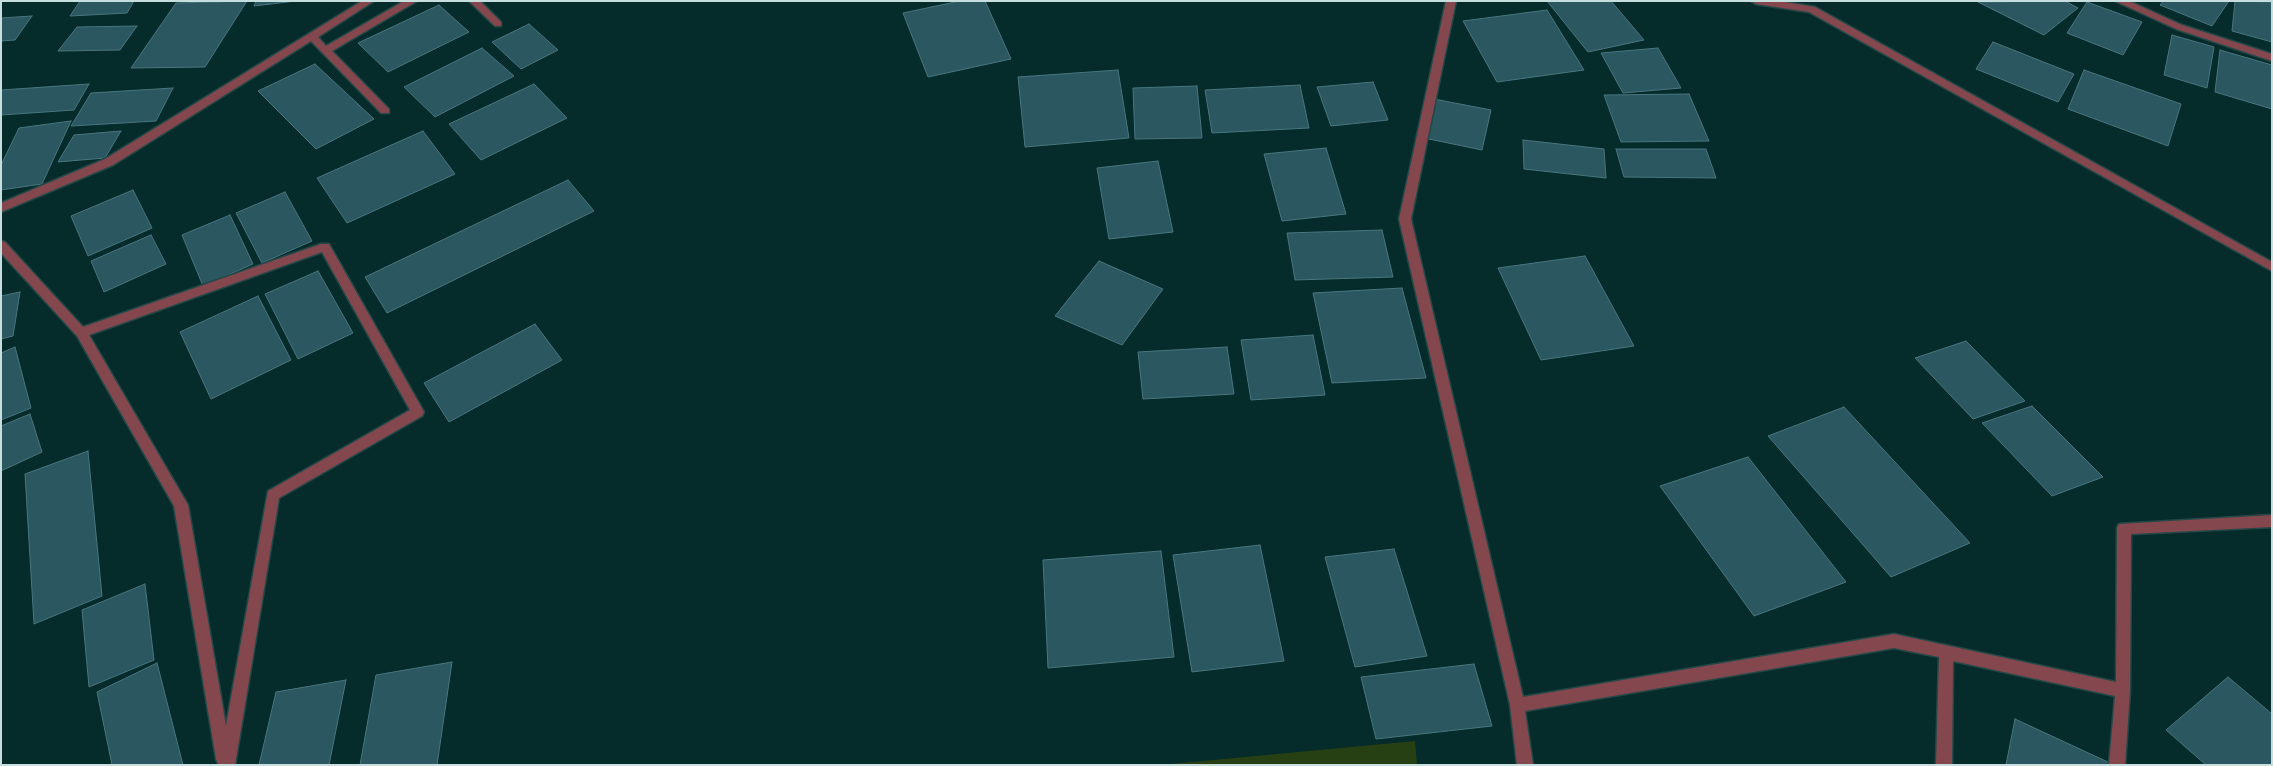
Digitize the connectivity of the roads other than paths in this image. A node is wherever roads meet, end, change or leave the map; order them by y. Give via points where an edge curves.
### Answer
1 (369, 1) edge
2 (412, 1) edge
3 (474, 1) edge
4 (1451, 1) edge
5 (1756, 1) edge
6 (2120, 1) edge
7 (498, 24) dead end
8 (312, 37) junction
9 (325, 51) junction
10 (2272, 58) edge
11 (385, 111) dead end
12 (1, 208) edge
13 (1, 245) edge
14 (2272, 267) edge
15 (81, 333) junction
16 (2272, 521) edge
17 (1946, 652) junction
18 (2123, 691) junction
19 (1517, 706) junction
20 (226, 765) edge
21 (1525, 765) edge
22 (1944, 765) edge
23 (2117, 765) edge

1 - 8 street
2 - 9 street
3 - 7 street
4 - 19 street via 1405,219
5 - 14 street via 1812,9
6 - 10 street via 2179,27
8 - 9 street
8 - 12 street via 109,162
9 - 11 street
13 - 15 street
15 - 20 street via 181,505
15 - 20 street via 325,247 418,412 273,495
16 - 18 street via 2124,528
17 - 18 street
17 - 19 street via 1894,641
17 - 22 street
18 - 23 street
19 - 21 street

